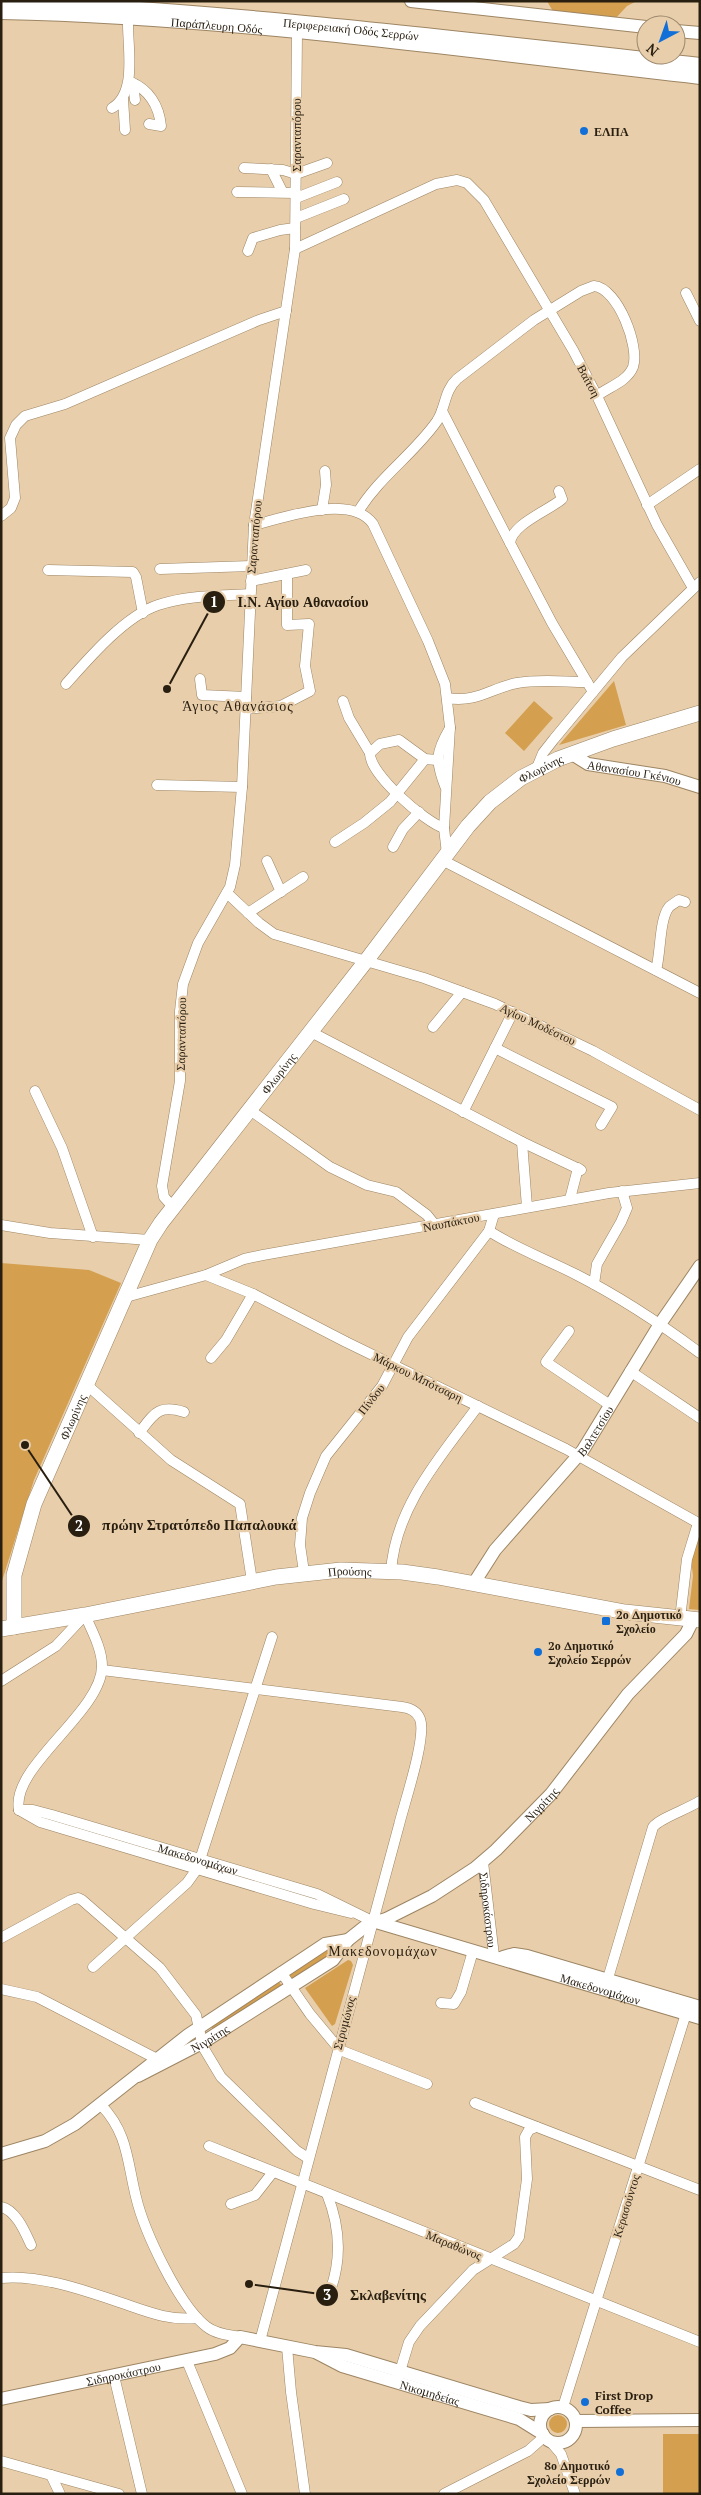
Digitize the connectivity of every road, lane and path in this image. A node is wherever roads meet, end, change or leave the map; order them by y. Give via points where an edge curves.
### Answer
1 (411, 1) edge
2 (1, 2) edge
3 (1, 13) edge
4 (128, 19) junction
5 (636, 26) edge
6 (686, 31) edge
7 (297, 32) junction
8 (700, 33) edge
9 (700, 66) edge
10 (700, 78) edge
11 (132, 82) junction
12 (123, 99) junction
13 (135, 100) dead end
14 (112, 108) dead end
15 (149, 124) dead end
16 (125, 130) dead end
17 (327, 163) dead end
18 (244, 168) dead end
19 (271, 169) junction
20 (296, 174) junction
21 (337, 182) dead end
22 (282, 191) junction
23 (237, 192) dead end
24 (296, 196) junction
25 (344, 199) dead end
26 (295, 223) junction
27 (294, 249) junction
28 (248, 251) dead end
29 (686, 293) dead end
30 (550, 310) junction
31 (286, 311) junction
32 (700, 322) edge
33 (597, 396) junction
34 (442, 411) junction
35 (700, 469) edge
36 (325, 471) dead end
37 (559, 492) dead end
38 (647, 505) junction
39 (322, 510) junction
40 (358, 512) junction
41 (1, 516) edge
42 (254, 525) junction
43 (510, 543) junction
44 (252, 566) junction
45 (160, 569) dead end
46 (48, 570) dead end
47 (306, 570) dead end
48 (287, 574) junction
49 (250, 581) junction
50 (697, 585) edge
51 (250, 594) junction
52 (143, 613) junction
53 (200, 679) dead end
54 (587, 682) junction
55 (66, 684) dead end
56 (594, 692) junction
57 (246, 697) junction
58 (447, 698) junction
59 (343, 701) dead end
60 (245, 709) junction
61 (700, 713) edge
62 (450, 727) junction
63 (370, 753) junction
64 (572, 754) junction
65 (425, 759) junction
66 (437, 760) junction
67 (536, 770) junction
68 (157, 785) dead end
69 (242, 787) junction
70 (700, 787) edge
71 (447, 790) junction
72 (398, 793) junction
73 (419, 812) junction
74 (444, 828) junction
75 (335, 842) dead end
76 (393, 847) dead end
77 (444, 857) junction
78 (267, 861) dead end
79 (303, 877) dead end
80 (281, 892) junction
81 (227, 893) junction
82 (685, 902) dead end
83 (248, 913) junction
84 (366, 961) junction
85 (656, 970) junction
86 (462, 992) junction
87 (700, 993) edge
88 (513, 1012) junction
89 (433, 1027) dead end
90 (311, 1032) junction
91 (495, 1048) junction
92 (35, 1091) dead end
93 (250, 1110) junction
94 (700, 1110) edge
95 (463, 1112) junction
96 (601, 1124) dead end
97 (522, 1142) junction
98 (700, 1183) edge
99 (622, 1191) junction
100 (570, 1199) junction
101 (173, 1207) junction
102 (527, 1208) junction
103 (494, 1214) junction
104 (1, 1225) edge
105 (435, 1225) junction
106 (489, 1230) junction
107 (93, 1237) junction
108 (150, 1240) junction
109 (700, 1266) edge
110 (206, 1275) junction
111 (696, 1280) edge
112 (594, 1284) junction
113 (253, 1294) junction
114 (126, 1297) junction
115 (660, 1324) junction
116 (569, 1331) dead end
117 (700, 1352) edge
118 (211, 1358) dead end
119 (394, 1366) junction
120 (630, 1371) junction
121 (86, 1384) junction
122 (610, 1405) junction
123 (478, 1406) junction
124 (184, 1412) dead end
125 (700, 1418) edge
126 (139, 1433) junction
127 (579, 1456) junction
128 (699, 1524) edge
129 (304, 1572) junction
130 (391, 1572) junction
131 (14, 1575) junction
132 (252, 1581) junction
133 (474, 1583) junction
134 (1, 1601) edge
135 (85, 1615) junction
136 (691, 1620) edge
137 (8, 1628) edge
138 (272, 1637) dead end
139 (102, 1670) junction
140 (1, 1680) edge
141 (257, 1688) junction
142 (700, 1801) edge
143 (483, 1862) junction
144 (199, 1864) junction
145 (374, 1922) junction
146 (1, 1938) edge
147 (125, 1938) junction
148 (348, 1940) junction
149 (473, 1950) junction
150 (497, 1957) junction
151 (93, 1967) dead end
152 (281, 1972) junction
153 (606, 1984) junction
154 (291, 1987) junction
155 (1, 1989) edge
156 (441, 2003) dead end
157 (691, 2008) edge
158 (700, 2018) edge
159 (200, 2035) junction
160 (338, 2048) junction
161 (157, 2059) junction
162 (138, 2076) junction
163 (427, 2084) dead end
164 (475, 2103) dead end
165 (101, 2105) junction
166 (536, 2128) junction
167 (208, 2146) dead end
168 (1, 2154) edge
169 (308, 2158) junction
170 (638, 2166) junction
171 (273, 2172) junction
172 (301, 2183) junction
173 (700, 2190) edge
174 (327, 2194) junction
175 (231, 2204) dead end
176 (1, 2208) edge
177 (31, 2245) dead end
178 (488, 2259) junction
179 (1, 2278) edge
180 (326, 2300) dead end
181 (597, 2301) junction
182 (198, 2318) junction
183 (240, 2337) junction
184 (260, 2341) junction
185 (700, 2342) edge
186 (287, 2347) junction
187 (187, 2361) junction
188 (114, 2376) junction
189 (398, 2376) junction
190 (1, 2400) edge
191 (556, 2408) junction
192 (700, 2420) edge
193 (576, 2421) junction
194 (546, 2437) junction
195 (1, 2461) edge
196 (50, 2475) junction
197 (60, 2494) edge
198 (119, 2494) edge
199 (142, 2494) edge
200 (242, 2494) edge
201 (305, 2494) edge
202 (444, 2494) edge
203 (575, 2494) edge

1 - 5 street
2 - 9 main road, Περιφερειακή Οδός Σερρών via 187,12
3 - 4 street, Παράπλευρη Οδός
4 - 7 street, Παράπλευρη Οδός
4 - 11 street
6 - 8 street
7 - 10 street, Παράπλευρη Οδός
7 - 20 street, Σαρανταπόρου
11 - 12 street
11 - 13 street
11 - 15 street via 156,102 161,126
12 - 14 street
12 - 16 street
17 - 20 street
18 - 19 street
19 - 20 street
19 - 22 street
20 - 24 street, Σαρανταπόρου
21 - 24 street
22 - 23 street
22 - 24 street
24 - 26 street, Σαρανταπόρου
25 - 26 street
26 - 27 street, Σαρανταπόρου
26 - 28 street via 253,238
27 - 30 street, Βαΐτση via 436,184 457,180 467,183 484,200
27 - 31 street, Σαρανταπόρου
29 - 32 street
30 - 33 street, Βαΐτση
30 - 33 street via 594,286 604,291 620,310 634,350 633,367 621,381
30 - 34 street via 456,379 447,391
31 - 41 street via 65,404 25,416 10,438 14,498 12,508
31 - 42 street, Σαρανταπόρου
33 - 38 street, Βαΐτση
34 - 40 street
34 - 43 street
35 - 38 street
36 - 39 street
37 - 43 street via 562,499 525,522 513,534
38 - 50 street, Βαΐτση
39 - 40 street
39 - 42 street
40 - 58 street via 370,519 378,533 437,662
42 - 44 street, Σαρανταπόρου
43 - 54 street
44 - 45 street
44 - 49 street, Σαρανταπόρου
46 - 52 street via 133,572
47 - 48 street
48 - 49 street
48 - 60 street via 288,625 310,624 305,666 310,691 281,706
49 - 51 street, Σαρανταπόρου
50 - 56 street via 632,647
51 - 52 street via 180,599
51 - 57 street, Σαρανταπόρου
52 - 55 street via 103,642
53 - 57 street via 202,695
54 - 56 street
54 - 58 street via 516,683 476,698
56 - 67 street via 543,753
57 - 60 street, Σαρανταπόρου
58 - 62 street
59 - 63 street via 349,718
60 - 69 street, Σαρανταπόρου
61 - 64 main road, Φλωρίνης
62 - 66 street
62 - 71 street
63 - 65 street via 380,744 399,740
63 - 72 street via 375,769
64 - 67 main road, Φλωρίνης
64 - 70 street, Αθανασίου Γκένιου via 588,764 664,776
65 - 66 street
65 - 72 street
66 - 71 street
67 - 77 main road, Φλωρίνης via 514,782 486,806
68 - 69 street
69 - 81 street, Σαρανταπόρου via 235,865
71 - 74 street
72 - 73 street
72 - 75 street via 373,816
73 - 74 street
73 - 76 street via 403,829
74 - 77 street
77 - 84 main road, Φλωρίνης
77 - 85 street
78 - 80 street
79 - 80 street
80 - 83 street
81 - 83 street, Αγίου Μοδέστου
81 - 101 street, Σαρανταπόρου via 198,943 182,992 180,1081 162,1186 166,1201
82 - 85 street via 679,900 669,907
83 - 84 street, Αγίου Μοδέστου via 278,936
84 - 86 street, Αγίου Μοδέστου
84 - 90 main road, Φλωρίνης
85 - 87 street
86 - 88 street, Αγίου Μοδέστου
86 - 89 street
88 - 91 street
88 - 94 street, Αγίου Μοδέστου
90 - 93 main road, Φλωρίνης
90 - 95 street
91 - 95 street
91 - 96 street via 612,1107
92 - 107 street via 62,1148
93 - 101 main road, Φλωρίνης
93 - 105 street via 337,1171 367,1185 396,1192
95 - 97 street
97 - 100 street via 579,1169
97 - 102 street
98 - 99 street, Ναυπάκτου
99 - 100 street, Ναυπάκτου
99 - 112 street via 626,1208 597,1264
100 - 102 street, Ναυπάκτου
101 - 108 main road, Φλωρίνης
102 - 103 street, Ναυπάκτου
103 - 105 street, Ναυπάκτου
103 - 106 street, Πίνδου
104 - 107 street
105 - 110 street, Ναυπάκτου via 263,1254
106 - 112 street
106 - 119 street, Πίνδου via 408,1337
107 - 108 street
108 - 114 main road, Φλωρίνης
109 - 111 street, Βαλτετσίου
110 - 113 street, Μάρκου Μπότσαρη
110 - 114 street
111 - 115 street, Βαλτετσίου
112 - 115 street
113 - 118 street via 226,1340
113 - 119 street, Μάρκου Μπότσαρη
114 - 121 main road, Φλωρίνης
115 - 117 street
115 - 120 street, Βαλτετσίου
116 - 122 street via 546,1362
119 - 123 street, Μάρκου Μπότσαρη
119 - 129 street, Πίνδου via 322,1463 302,1518 300,1545
120 - 122 street, Βαλτετσίου
120 - 125 street
121 - 126 street
121 - 131 main road, Φλωρίνης via 38,1493
122 - 127 street, Βαλτετσίου
123 - 127 street, Μάρκου Μπότσαρη
123 - 130 street via 425,1478 409,1506 395,1542
124 - 126 street via 170,1408 161,1410
126 - 132 street via 190,1474 241,1506
127 - 128 street, Μάρκου Μπότσαρη
127 - 133 street, Βαλτετσίου via 495,1550
128 - 136 street via 687,1559
129 - 130 main road, Προύσης
129 - 132 main road, Προύσης
130 - 133 main road, Προύσης
131 - 134 main road, Φλωρίνης
131 - 137 main road, Φλωρίνης
132 - 135 main road, Προύσης
133 - 136 main road, Προύσης via 625,1612
135 - 137 main road, Προύσης
135 - 139 street via 98,1647
135 - 140 street via 56,1646
136 - 143 street, Νιγρίτης via 686,1634 617,1706 551,1794
138 - 141 street
139 - 141 street
139 - 144 street, Μακεδονομάχων via 91,1695 25,1782 18,1795 18,1810 40,1822
141 - 144 street
141 - 145 street, Στρυμώνος via 411,1709 420,1717 421,1735
142 - 153 street via 660,1820 652,1828
143 - 145 street, Νιγρίτης via 432,1896
143 - 150 street, Σιδηροκάστρου
144 - 145 street, Μακεδονομάχων
144 - 147 street via 187,1883
145 - 148 street, Νιγρίτης
145 - 149 street, Μακεδονομάχων
145 - 160 street, Στρυμώνος
146 - 147 street via 78,1898
147 - 151 street
147 - 159 street via 160,1968 194,2013
148 - 152 street, Νιγρίτης via 325,1944
148 - 154 street, Νιγρίτης via 333,1960
149 - 150 street, Μακεδονομάχων
149 - 156 street via 461,1992 454,2004
150 - 153 street, Μακεδονομάχων via 522,1954
152 - 154 street
152 - 159 street, Νιγρίτης
153 - 157 street, Μακεδονομάχων
154 - 159 street, Νιγρίτης
154 - 160 street
155 - 161 street via 37,1998
157 - 158 street, Μακεδονομάχων
157 - 170 street, Κερασούντος
159 - 161 street, Νιγρίτης
159 - 162 street, Νιγρίτης
159 - 169 street via 226,2084
160 - 163 street
160 - 169 street, Στρυμώνος
161 - 162 street, Νιγρίτης
162 - 165 street, Νιγρίτης
164 - 166 street
165 - 168 street, Νιγρίτης via 52,2138
165 - 182 street via 122,2134 146,2233
166 - 170 street
166 - 178 street via 529,2130 525,2137 527,2179 520,2237
167 - 171 street, Μαραθώνος
169 - 172 street, Στρυμώνος
170 - 173 street
170 - 181 street, Κερασούντος
171 - 172 street, Μαραθώνος
171 - 175 street via 255,2195
172 - 174 street, Μαραθώνος
172 - 184 street, Στρυμώνος
174 - 178 street, Μαραθώνος
174 - 180 street via 334,2214 338,2251 336,2277
176 - 177 street via 7,2209 22,2226
178 - 181 street, Μαραθώνος
178 - 189 street via 473,2270 420,2326 409,2342
179 - 182 street via 32,2278 166,2317
181 - 185 street, Μαραθώνος
181 - 191 street, Κερασούντος
182 - 183 street via 214,2331
183 - 184 street, Νικομηδείας
183 - 187 street, Σιδηροκάστρου via 225,2351
184 - 186 street, Νικομηδείας
186 - 189 street, Νικομηδείας via 315,2352 342,2366
186 - 201 street
187 - 188 street, Σιδηροκάστρου
187 - 200 street
188 - 190 street, Σιδηροκάστρου
188 - 199 street
189 - 191 street, Νικομηδείας via 519,2407
189 - 194 street, Νικομηδείας via 520,2420
191 - 193 street via 570,2411
191 - 194 street via 541,2419
192 - 193 street
193 - 194 street via 575,2432 570,2439 562,2442
194 - 202 street via 528,2451
194 - 203 street via 562,2454
195 - 196 street
196 - 197 street
196 - 198 street

